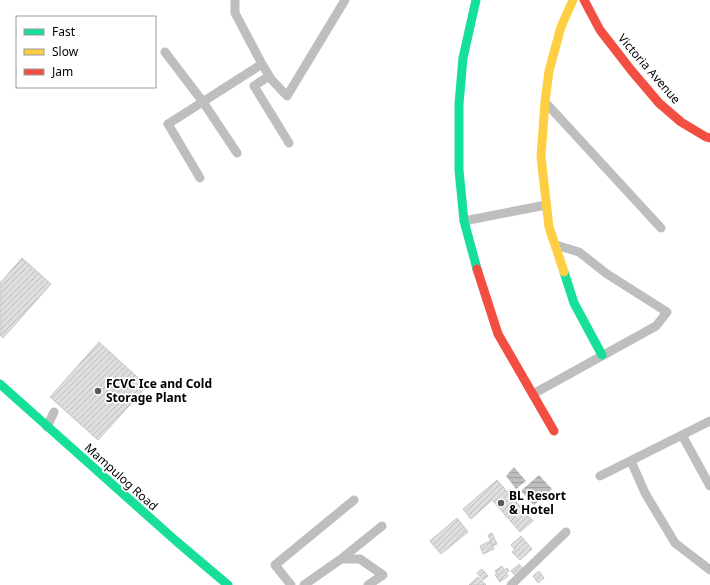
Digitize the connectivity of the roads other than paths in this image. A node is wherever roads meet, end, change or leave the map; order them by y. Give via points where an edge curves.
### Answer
1 (235, 0) edge
2 (345, 0) edge
3 (476, 0) edge
4 (573, 0) edge
5 (584, 0) edge
6 (165, 52) dead end
7 (262, 64) junction
8 (269, 76) junction
9 (203, 102) junction
10 (545, 102) junction
11 (710, 138) edge
12 (289, 143) dead end
13 (237, 153) dead end
14 (200, 178) dead end
15 (546, 206) junction
16 (464, 221) junction
17 (661, 228) dead end
18 (556, 245) junction
19 (602, 355) junction
20 (0, 384) edge
21 (533, 394) junction
22 (54, 412) dead end
23 (710, 421) edge
24 (47, 427) junction
25 (554, 431) dead end
26 (682, 435) junction
27 (631, 461) junction
28 (600, 476) dead end
29 (710, 486) edge
30 (354, 500) dead end
31 (382, 526) dead end
32 (566, 532) dead end
33 (341, 559) junction
34 (710, 570) edge
35 (228, 585) edge
36 (291, 585) edge
37 (304, 585) edge
38 (368, 585) edge
39 (511, 585) edge

1 - 7 street via 235,12
2 - 8 street via 287,96
3 - 16 street via 463,58 459,104 459,170
4 - 10 street via 561,27 549,71
5 - 11 street, Victoria Avenue via 600,30 659,103 681,122
6 - 9 street
7 - 8 street
7 - 9 street
8 - 12 street via 254,86
9 - 13 street
9 - 14 street via 168,124
10 - 15 street via 541,157
10 - 17 street
15 - 16 street
15 - 18 street via 549,226
16 - 21 street via 498,334
18 - 19 street via 574,303
18 - 19 street via 579,252 607,274 667,312 656,326
19 - 21 street
20 - 24 street, Mampulog Road
21 - 25 street
22 - 24 street
23 - 26 street
24 - 35 street, Mampulog Road
26 - 27 street
26 - 29 street
27 - 28 street
27 - 34 street via 645,493 676,543
30 - 36 street via 275,565
31 - 33 street
32 - 39 street
33 - 37 street
33 - 38 street via 360,558 383,575

